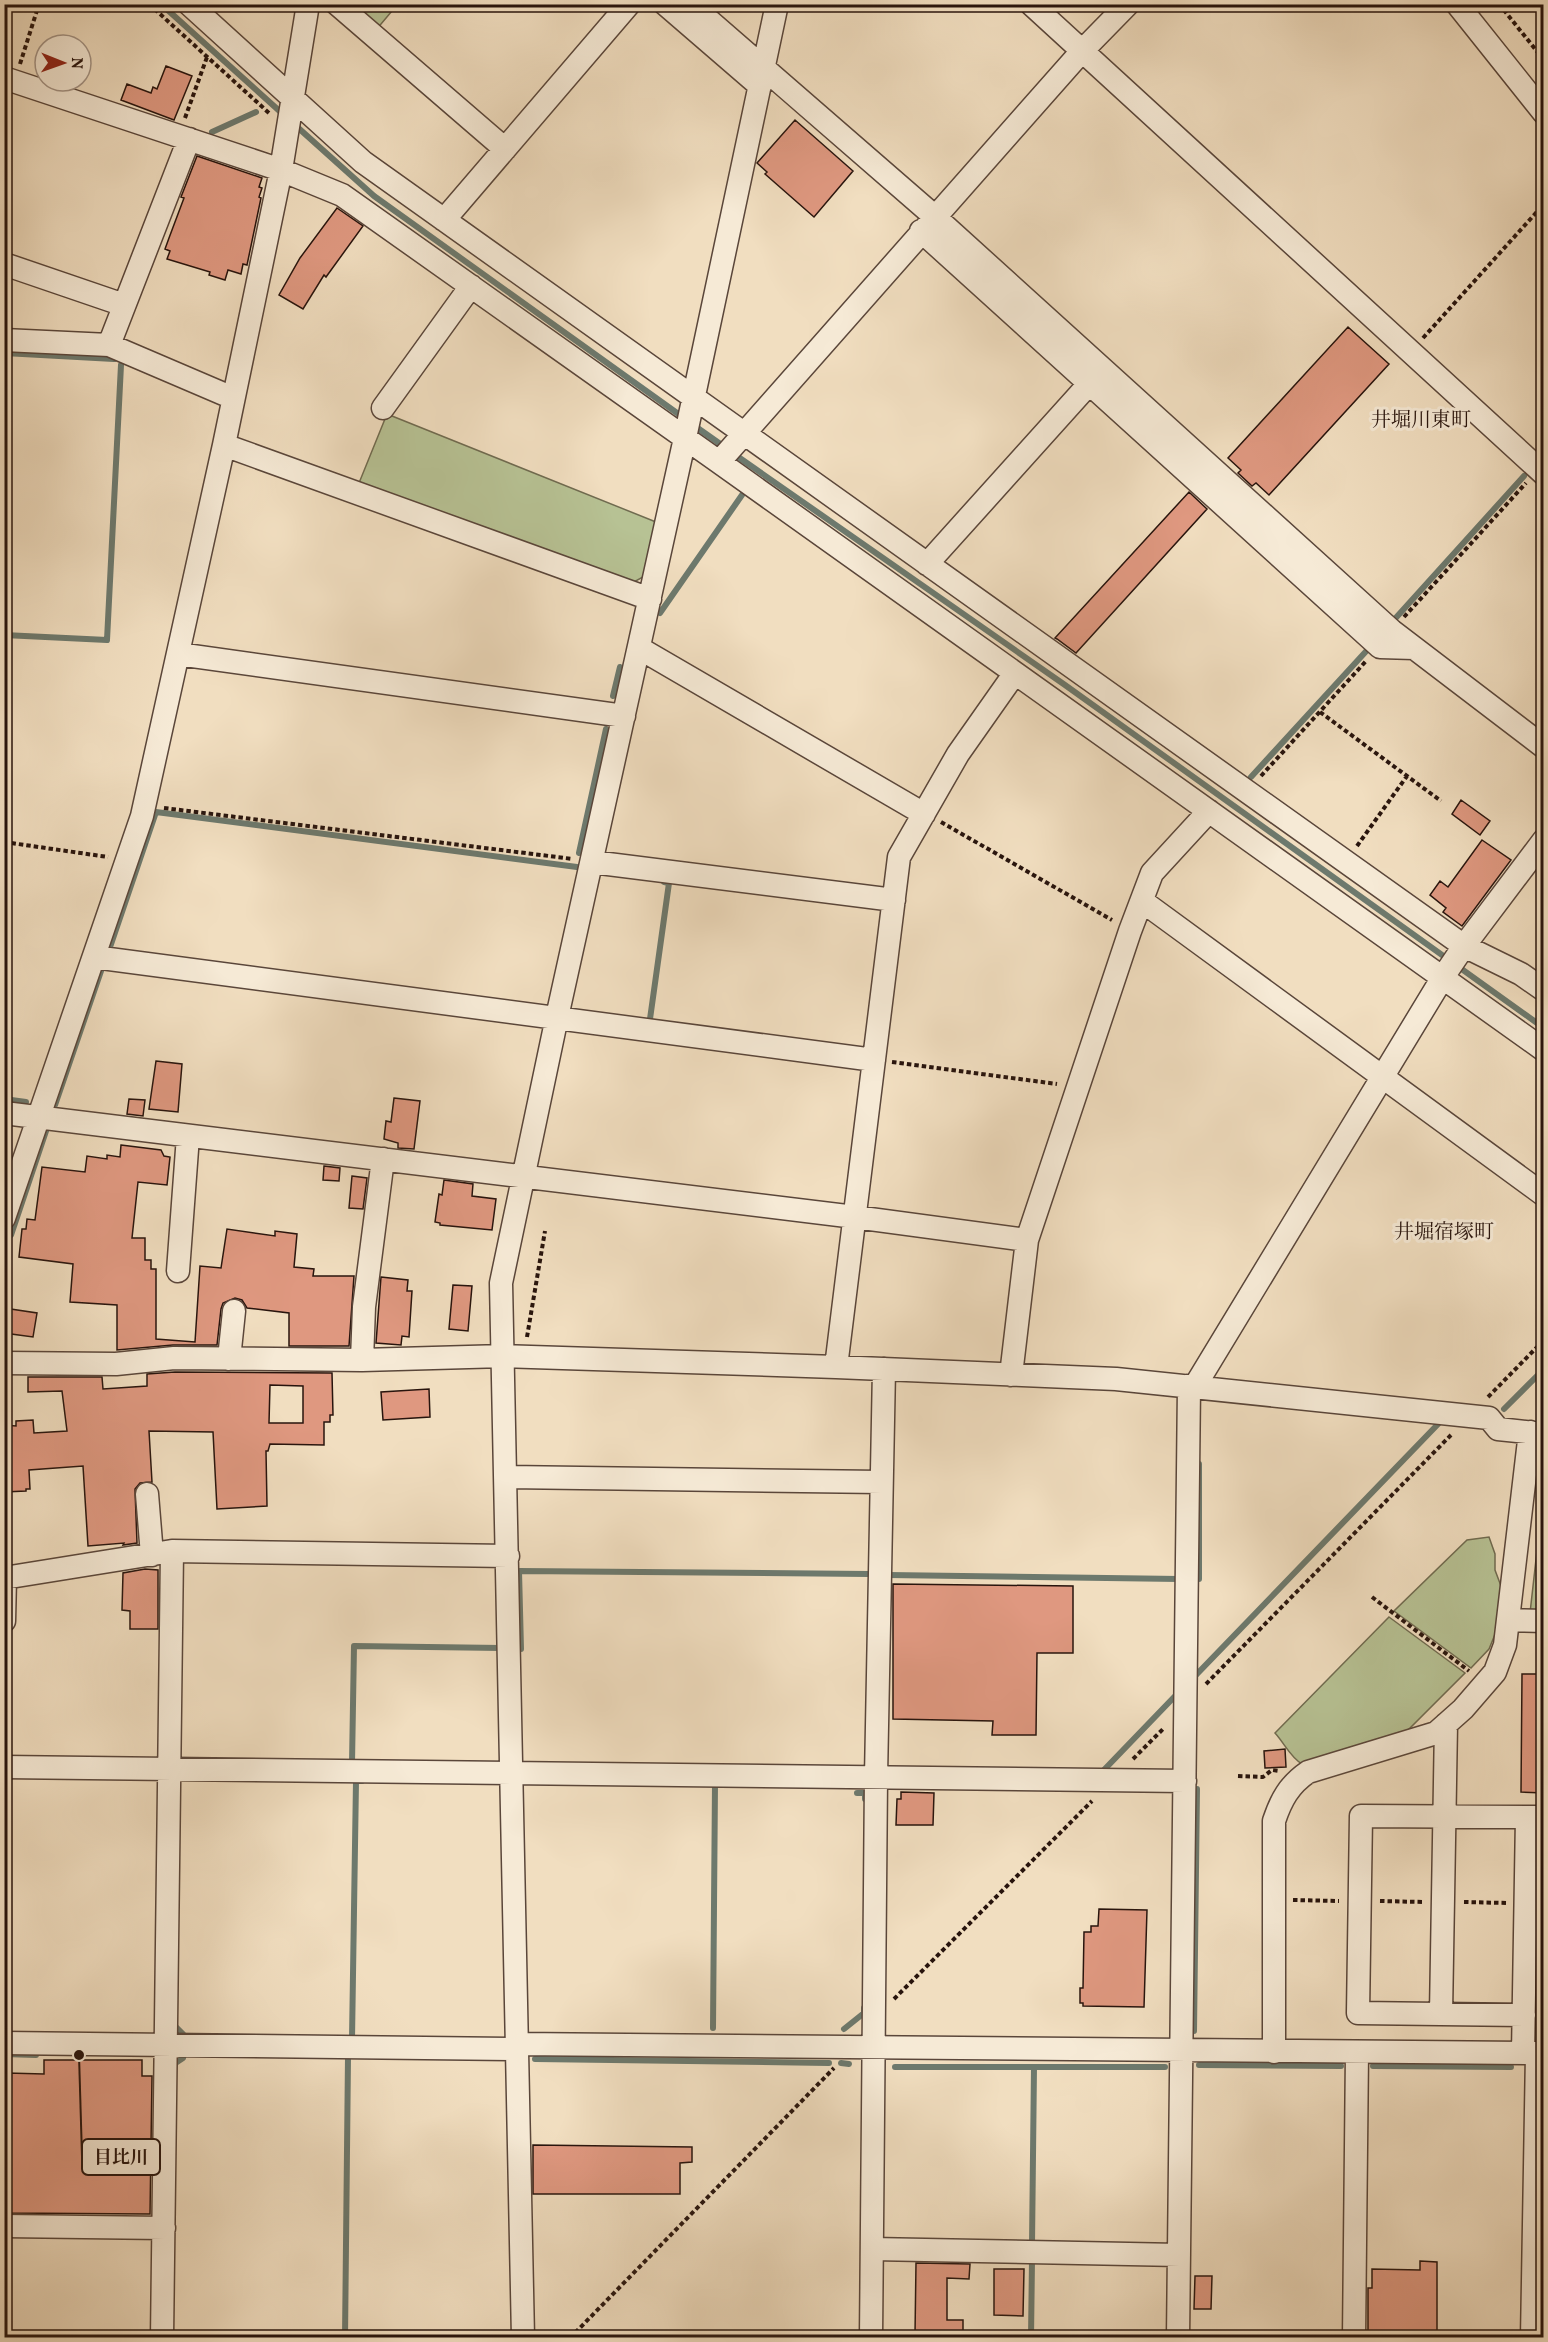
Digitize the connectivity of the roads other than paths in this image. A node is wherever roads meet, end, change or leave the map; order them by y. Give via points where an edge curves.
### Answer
1 (189, 4) edge
2 (308, 4) edge
3 (336, 4) edge
4 (629, 4) edge
5 (665, 4) edge
6 (690, 4) edge
7 (777, 4) edge
8 (1031, 4) edge
9 (1128, 4) edge
10 (1457, 4) edge
11 (1082, 51) junction
12 (762, 77) junction
13 (9, 79) edge
14 (1544, 113) edge
15 (290, 114) junction
16 (184, 137) junction
17 (505, 149) junction
18 (281, 170) junction
19 (444, 220) junction
20 (928, 224) junction
21 (4, 264) edge
22 (471, 286) junction
23 (124, 305) junction
24 (4, 340) edge
25 (109, 345) junction
26 (1089, 384) junction
27 (233, 398) junction
28 (383, 408) dead end
29 (689, 419) junction
30 (1160, 435) junction
31 (224, 445) junction
32 (731, 448) junction
33 (1542, 471) edge
34 (927, 564) junction
35 (650, 599) junction
36 (639, 648) junction
37 (178, 654) junction
38 (1015, 673) junction
39 (624, 716) junction
40 (1544, 747) edge
41 (1209, 811) junction
42 (924, 813) junction
43 (1544, 840) edge
44 (592, 862) junction
45 (894, 900) junction
46 (1142, 901) junction
47 (94, 957) junction
48 (1453, 962) junction
49 (1544, 990) edge
50 (557, 1017) junction
51 (1544, 1050) edge
52 (874, 1060) junction
53 (1383, 1077) junction
54 (4, 1113) edge
55 (39, 1118) junction
56 (188, 1136) junction
57 (383, 1159) junction
58 (523, 1176) junction
59 (1544, 1195) edge
60 (855, 1217) junction
61 (4, 1218) edge
62 (1027, 1240) junction
63 (178, 1271) dead end
64 (234, 1311) dead end
65 (514, 1357) junction
66 (229, 1359) junction
67 (362, 1360) junction
68 (4, 1363) edge
69 (836, 1367) junction
70 (884, 1369) junction
71 (1011, 1375) junction
72 (1192, 1386) junction
73 (1537, 1433) edge
74 (506, 1477) junction
75 (881, 1482) junction
76 (1534, 1485) edge
77 (147, 1494) dead end
78 (162, 1553) junction
79 (508, 1556) junction
80 (5, 1578) edge
81 (1508, 1620) junction
82 (4, 1621) edge
83 (1544, 1621) edge
84 (1446, 1724) junction
85 (4, 1767) edge
86 (169, 1769) junction
87 (512, 1772) junction
88 (876, 1777) junction
89 (1185, 1781) junction
90 (1444, 1816) junction
91 (1535, 1817) edge
92 (1441, 2014) junction
93 (1524, 2016) junction
94 (4, 2043) edge
95 (166, 2045) junction
96 (517, 2046) junction
97 (864, 2047) junction
98 (1182, 2051) junction
99 (1274, 2052) junction
100 (1357, 2052) junction
101 (1535, 2059) edge
102 (4, 2226) edge
103 (164, 2228) junction
104 (872, 2249) junction
105 (1179, 2255) junction
106 (162, 2337) edge
107 (523, 2337) edge
108 (871, 2337) edge
109 (1178, 2337) edge
110 (1354, 2337) edge
111 (1532, 2337) edge

1 - 15 street
2 - 15 street
3 - 17 street
4 - 17 street
5 - 12 street
6 - 12 street
7 - 12 street
8 - 11 street
9 - 11 street
10 - 14 street
11 - 20 street
11 - 33 street
12 - 20 street
12 - 29 street
13 - 16 street
15 - 18 street
15 - 19 street
16 - 18 street
16 - 23 street
17 - 19 street
18 - 22 street via 342,195
18 - 27 street
19 - 29 street
20 - 26 street
20 - 30 street
20 - 32 street
21 - 23 street
22 - 28 street
22 - 29 street
23 - 25 street
24 - 25 street
25 - 27 street
26 - 30 street
26 - 34 street
27 - 31 street
29 - 32 street
29 - 32 street
29 - 35 street
30 - 40 street via 1386,639 1414,648
31 - 35 street
31 - 37 street
32 - 34 street
32 - 38 street
34 - 48 street via 1346,862
35 - 36 street
36 - 39 street
36 - 42 street
37 - 39 street
37 - 47 street via 144,805
38 - 41 street
38 - 42 street via 958,754
39 - 44 street
41 - 46 street via 1152,873
41 - 48 street
42 - 45 street via 899,857
43 - 48 street
44 - 45 street
44 - 50 street
45 - 52 street
46 - 53 street
46 - 62 street
47 - 50 street
47 - 55 street
48 - 49 street via 1521,974
48 - 51 street
48 - 53 street
50 - 52 street
50 - 58 street
52 - 60 street
53 - 59 street
53 - 72 street
54 - 55 street
55 - 56 street
55 - 61 street
56 - 57 street
56 - 63 street
57 - 58 street
57 - 67 street via 364,1307
58 - 60 street
58 - 65 street via 501,1283
60 - 62 street
60 - 69 street
62 - 71 street
64 - 66 street
65 - 67 street
65 - 69 street
65 - 74 street
66 - 67 street
66 - 68 street
69 - 70 street
70 - 71 street
70 - 75 street
71 - 72 street
72 - 73 street via 1489,1418 1498,1429
72 - 89 street
73 - 76 street
74 - 75 street
74 - 79 street
75 - 88 street
76 - 81 street
77 - 78 street
78 - 79 street
78 - 80 street
78 - 86 street
79 - 87 street
80 - 82 street
81 - 83 street
81 - 84 street via 1496,1672
84 - 90 street
84 - 99 street via 1436,1733 1308,1772 1296,1780 1281,1801 1274,1821
85 - 86 street
86 - 87 street
86 - 95 street
87 - 88 street
87 - 96 street
88 - 89 street
88 - 97 street
89 - 98 street
90 - 91 street
90 - 92 street
90 - 92 street via 1361,1816 1358,2013
91 - 93 street via 1526,1903
92 - 93 street
93 - 101 street
94 - 95 street
95 - 96 street
95 - 103 street
96 - 97 street
96 - 107 street
97 - 98 street
97 - 104 street
98 - 99 street
98 - 105 street
99 - 100 street
100 - 101 street
100 - 110 street
101 - 111 street
102 - 103 street
103 - 106 street
104 - 105 street
104 - 108 street
105 - 109 street

